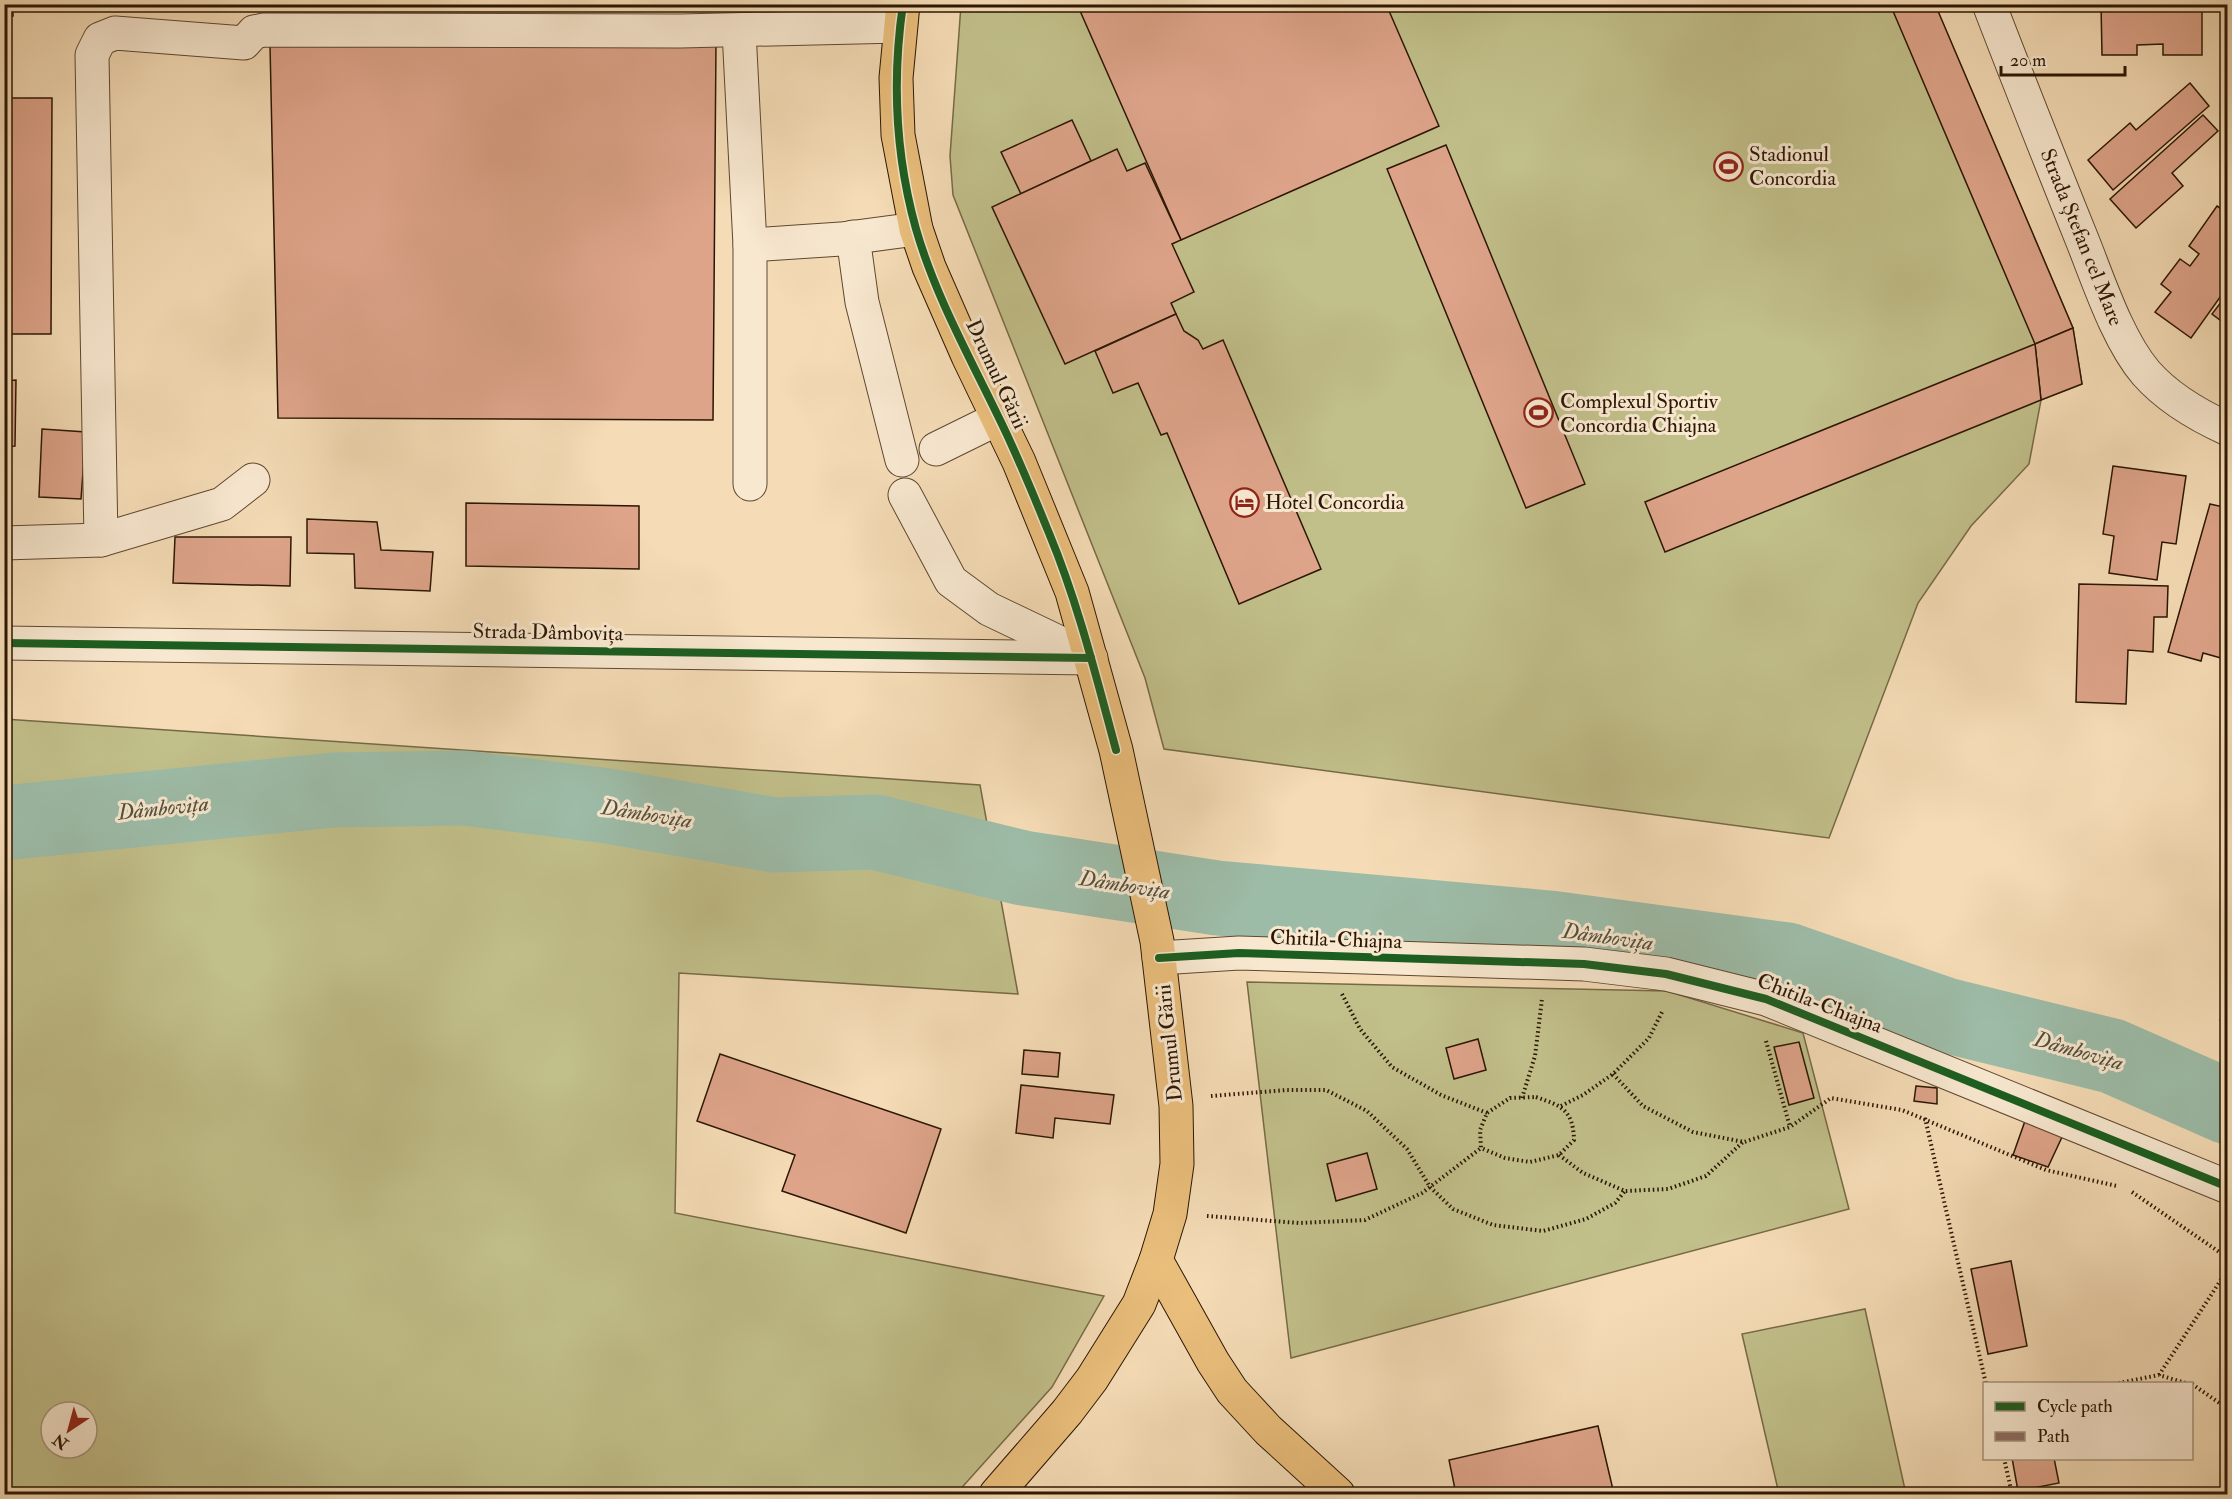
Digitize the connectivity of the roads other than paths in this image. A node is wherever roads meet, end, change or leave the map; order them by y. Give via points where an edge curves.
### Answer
1 (1989, 4) edge
2 (902, 15) edge
3 (739, 31) junction
4 (916, 229) junction
5 (853, 237) junction
6 (750, 245) junction
7 (999, 418) junction
8 (2228, 429) edge
9 (936, 449) dead end
10 (902, 460) dead end
11 (253, 480) dead end
12 (750, 484) dead end
13 (905, 495) dead end
14 (101, 540) junction
15 (4, 543) edge
16 (4, 643) edge
17 (1091, 658) junction
18 (1158, 949) junction
19 (2228, 1187) edge
20 (1156, 1260) junction
21 (996, 1494) edge
22 (1338, 1494) edge

1 - 8 street, Strada Ștefan cel Mare via 2098,280 2131,352 2165,392 2188,409
2 - 3 street
2 - 4 main road, Drumul Gării via 896,78 898,135
3 - 6 street
3 - 14 street via 264,30 254,32 244,43 115,33 100,39 92,55
4 - 5 street
4 - 7 main road, Drumul Gării via 968,356
5 - 6 street
5 - 10 street via 862,302
6 - 12 street
7 - 9 street
7 - 17 main road, Drumul Gării via 1072,592
11 - 14 street via 222,504
13 - 17 street via 951,581 989,609
14 - 15 street
16 - 17 street, Strada Dâmbovița
17 - 18 main road, Drumul Gării via 1116,750
18 - 19 street, Chitila-Chiajna via 1584,964 1666,974 1766,999
18 - 20 main road, Drumul Gării via 1175,1100 1177,1164 1170,1214
20 - 21 main road, Drumul Gării via 1139,1304 1092,1379
20 - 22 main road via 1232,1391

